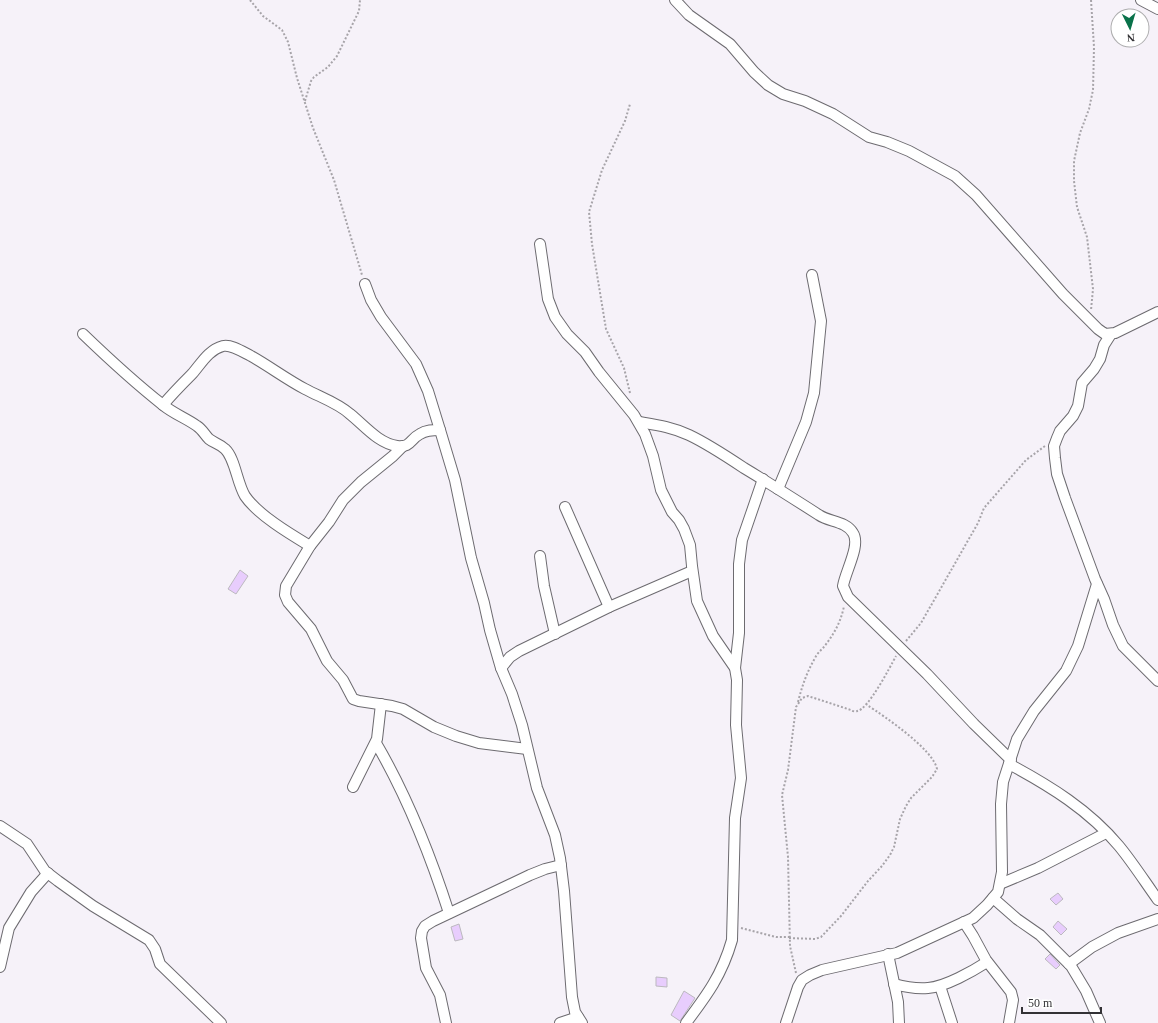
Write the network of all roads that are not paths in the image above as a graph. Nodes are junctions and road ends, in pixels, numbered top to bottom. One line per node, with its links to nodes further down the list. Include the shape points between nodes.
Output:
1 (675, 0): 9 (street, via 689,15 730,44 768,85 783,94 806,101 833,114 870,137 909,151 955,176 976,195 1088,321 1105,334)
2 (1141, 0): 3 (street)
3 (1158, 8)
4 (540, 244): 11 (street, via 548,299 555,317)
5 (812, 275): 15 (street, via 820,321 814,393 806,422)
6 (365, 284): 12 (street, via 381,316 416,364 428,391)
7 (1158, 312): 9 (street)
8 (83, 334): 10 (street)
9 (1111, 334): 20 (street, via 1100,359 1082,383 1078,406 1060,431 1054,446 1057,474)
10 (163, 405): 13 (street, via 205,357 224,345 254,358 300,387 350,413 373,434 388,443); 17 (street, via 198,427 225,449 232,460 245,496 287,532)
11 (639, 422): 14 (street, via 670,427 690,436); 19 (street, via 653,456 661,490 690,544)
12 (440, 430): 13 (street, via 421,432 409,444); 23 (street, via 455,480 471,558)
13 (403, 446): 17 (street, via 343,500 330,522)
14 (763, 479): 15 (street); 24 (street, via 742,540 739,564 739,633)
15 (778, 489): 29 (street, via 826,519 843,524 854,533 853,554 843,586 846,593)
16 (566, 507): 21 (street)
17 (310, 546): 26 (street, via 286,586 285,595 288,602 311,630 327,661 343,680 353,699)
18 (540, 556): 22 (street)
19 (692, 571): 21 (street); 24 (street, via 697,601 713,636)
20 (1097, 584): 25 (street, via 1123,646); 29 (street, via 1078,646 1066,671 1034,711 1017,739)
21 (609, 607): 22 (street)
22 (555, 634): 23 (street, via 519,651)
23 (501, 668): 28 (street, via 522,725)
24 (735, 668): 51 (street, via 736,725 741,778 735,818 732,940 719,974)
25 (1158, 681)
26 (381, 704): 27 (street); 28 (street, via 403,709 456,736)
27 (376, 743): 30 (street); 38 (street, via 404,797 426,848)
28 (527, 749): 33 (street, via 537,788 555,835)
29 (1010, 762): 32 (street, via 1075,804); 35 (street, via 1003,782 1001,804)
30 (353, 787)
31 (0, 826): 34 (street, via 27,844)
32 (1106, 833): 35 (street, via 1038,868); 37 (street, via 1118,845)
33 (561, 865): 38 (street, via 530,875); 47 (street, via 572,997 575,1012)
34 (48, 873): 44 (street, via 31,892 9,928); 48 (street, via 93,906 149,940 160,964)
35 (1000, 884): 36 (street)
36 (993, 898): 40 (street, via 973,918); 43 (street, via 1040,935)
37 (1158, 900)
38 (449, 913): 49 (street, via 425,926 421,938 426,968 440,996)
39 (1158, 919): 43 (street, via 1118,933 1092,947)
40 (964, 922): 41 (street); 42 (street)
41 (888, 954): 45 (street); 52 (street, via 822,970 802,980)
42 (987, 962): 46 (street); 55 (street, via 1011,992 1013,1000)
43 (1069, 964): 56 (street, via 1086,991)
44 (0, 968)
45 (894, 984): 46 (street, via 910,988); 53 (street)
46 (940, 986): 54 (street)
47 (580, 1020): 50 (street)
48 (221, 1023)
49 (446, 1023)
50 (560, 1023)
51 (686, 1023)
52 (786, 1023)
53 (899, 1023)
54 (952, 1023)
55 (1009, 1023)
56 (1100, 1023)

